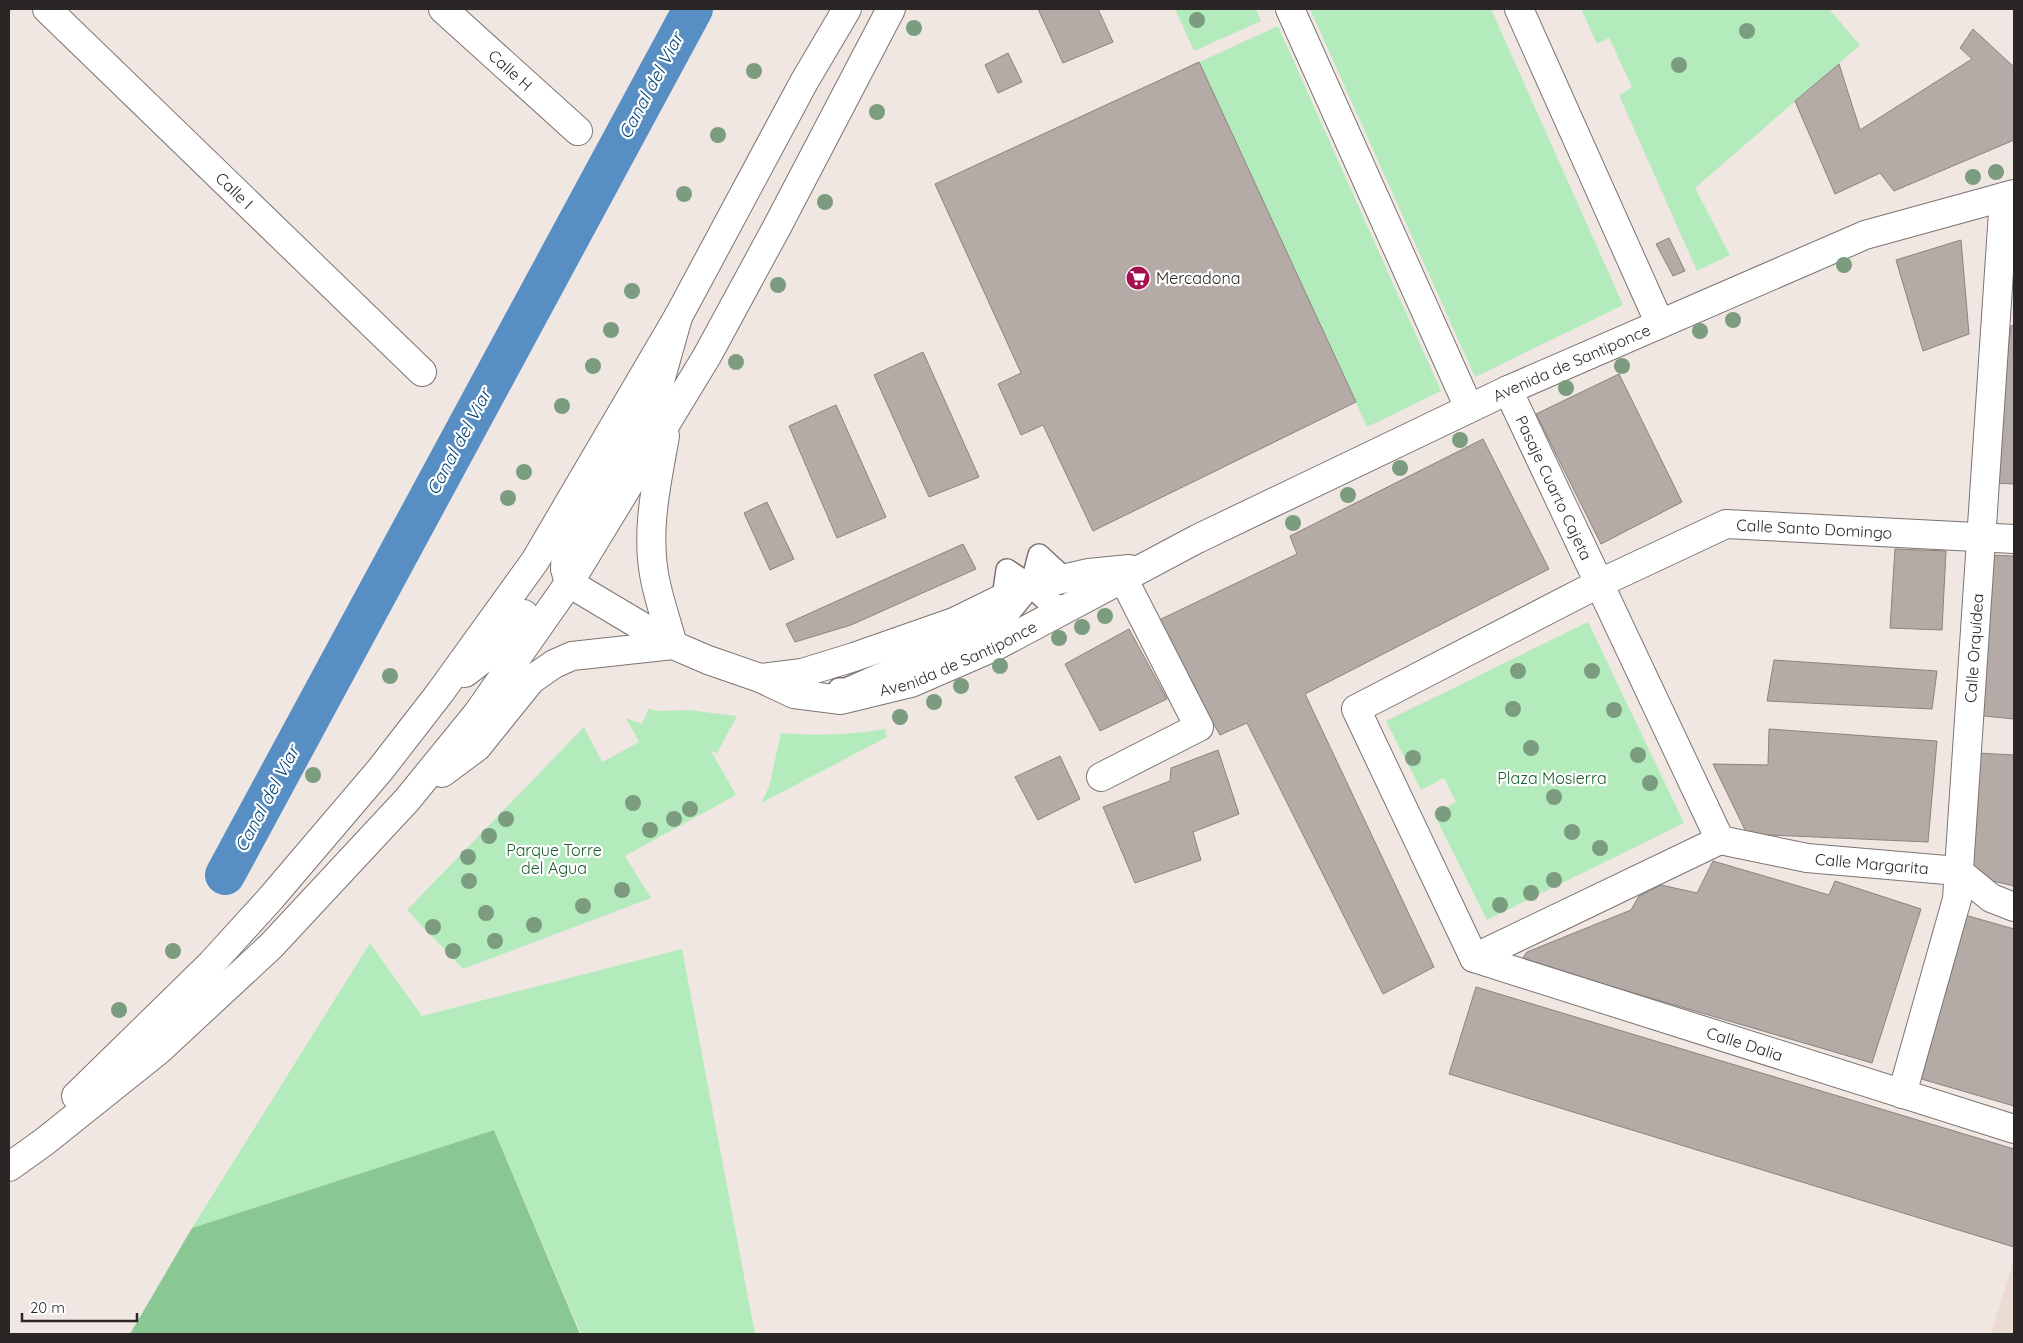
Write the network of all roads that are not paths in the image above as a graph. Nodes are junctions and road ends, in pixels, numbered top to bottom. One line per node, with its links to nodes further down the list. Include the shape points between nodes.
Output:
1 (47, 9): 11 (street, Calle I)
2 (443, 9): 7 (street, Calle H)
3 (847, 9): 9 (street, via 804,82)
4 (891, 9): 14 (street, via 777,227)
5 (1290, 9): 13 (street)
6 (1519, 9): 10 (street)
7 (578, 132)
8 (2009, 196): 10 (street, Avenida de Santiponce, via 1865,235); 15 (street, Calle Orquídea)
9 (678, 317): 19 (street, via 656,399 566,548 565,569); 26 (street, via 535,561)
10 (1660, 324): 12 (street, Avenida de Santiponce)
11 (422, 372)
12 (1508, 390): 13 (street, Avenida de Santiponce); 20 (street, Pasaje Cuarto Cajeta)
13 (1469, 408): 17 (street, Avenida de Santiponce)
14 (667, 422): 19 (street); 24 (street, via 654,498 651,546 654,574)
15 (1981, 536): 16 (street, Calle Santo Domingo); 20 (street, Calle Santo Domingo, via 1726,524); 31 (street, Calle Orquídea)
16 (2014, 539)
17 (1133, 572): 18 (street, Avenida de Santiponce, via 1089,573); 23 (street, Avenida de Santiponce); 28 (street, via 1199,727)
18 (1065, 578): 21 (street, Avenida de Santiponce); 21 (lane, via 1039,555)
19 (569, 583): 24 (street, Avenida de Santiponce); 26 (street, via 552,587 537,597 504,643); 29 (street, via 477,714)
20 (1598, 584): 30 (street); 33 (street, via 1356,709)
21 (1032, 586): 22 (street, Avenida de Santiponce); 22 (lane, via 1007,570); 23 (lane, via 1046,600); 27 (lane, via 1004,619 846,689)
22 (1003, 597): 25 (street, Avenida de Santiponce, via 954,622 854,657 802,673)
23 (1066, 609): 27 (street, Avenida de Santiponce, via 994,647 911,683 841,700)
24 (673, 645): 25 (street, Avenida de Santiponce); 29 (street, via 572,656 554,664 531,680 477,747)
25 (760, 678): 27 (street, Avenida de Santiponce)
26 (439, 694): 36 (street, via 380,770 212,964)
27 (794, 694)
28 (1101, 777)
29 (408, 800): 37 (street, via 270,946 160,1050)
30 (1720, 840): 31 (street, Calle Margarita, via 1807,858); 33 (street)
31 (1958, 871): 32 (street, via 1991,898); 34 (street, Calle Orquídea, via 1957,899)
32 (2014, 906)
33 (1474, 958): 34 (street, Calle Dalia)
34 (1902, 1094): 35 (street, Calle Dalia)
35 (2014, 1129)
36 (9, 1162)
37 (9, 1167)

